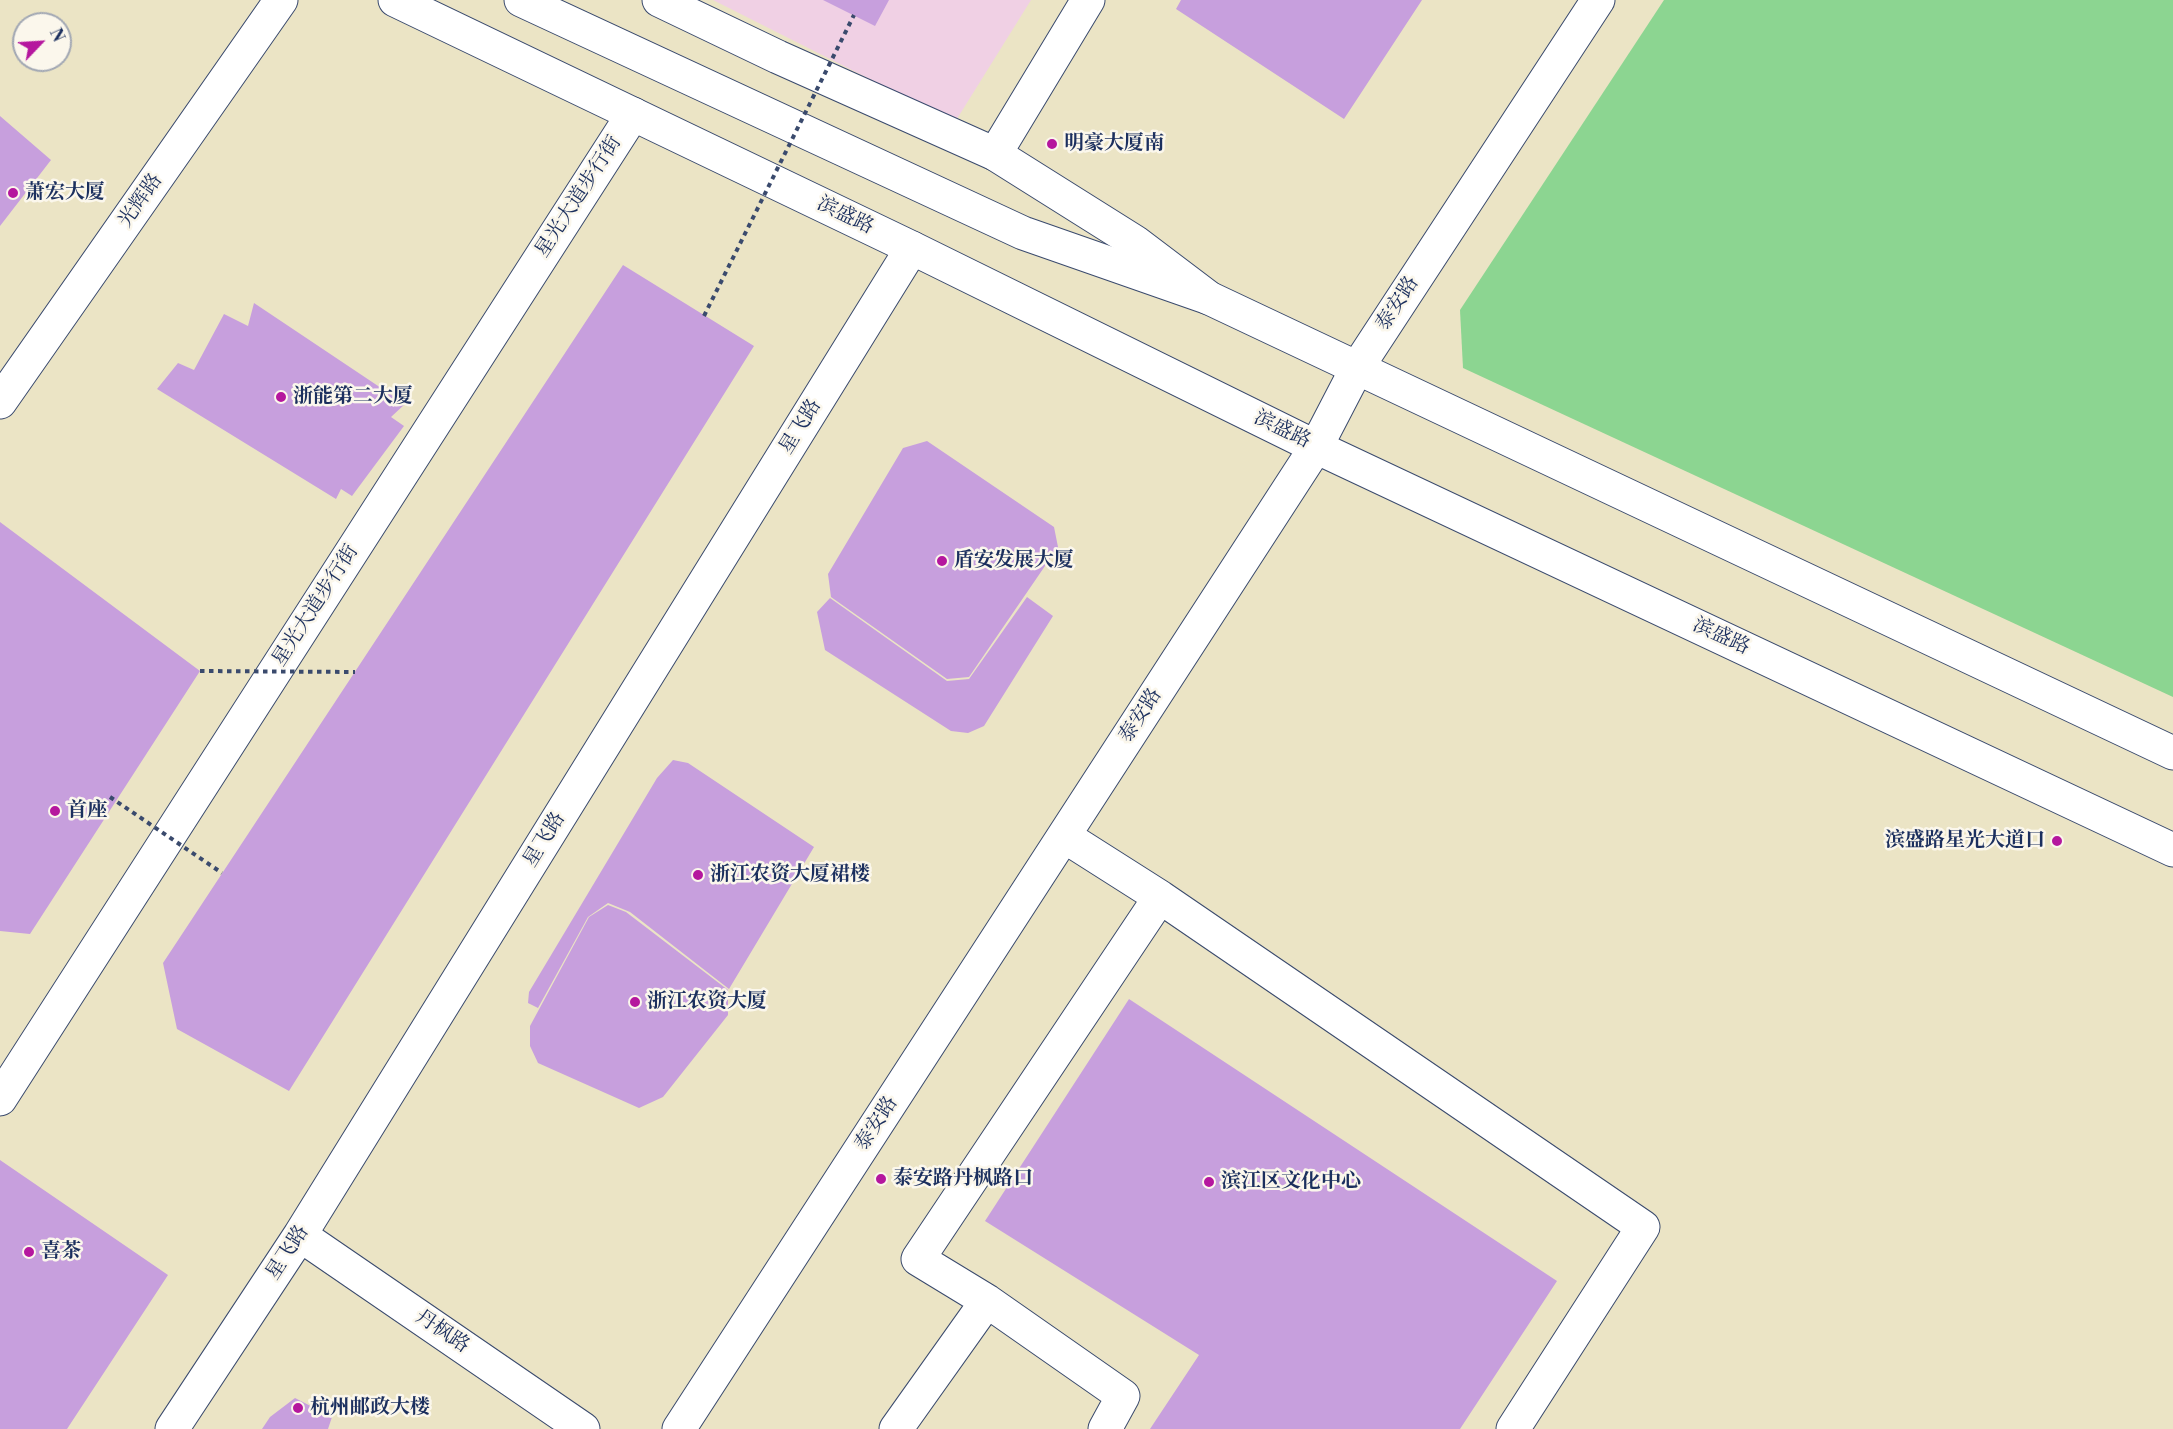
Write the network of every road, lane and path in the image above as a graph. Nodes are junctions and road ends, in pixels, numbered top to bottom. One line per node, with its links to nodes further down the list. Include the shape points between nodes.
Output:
1 (281, 0): 14 (main road, 光辉路)
2 (395, 0): 8 (main road, 滨盛路)
3 (521, 0): 11 (main road, via 1023,234)
4 (659, 0): 9 (main road)
5 (1088, 0): 9 (main road)
6 (1598, 0): 13 (main road, 泰安路)
7 (854, 15): 12 (path, bridge)
8 (633, 114): 10 (main road, 滨盛路); 24 (main road, 星光大道步行街)
9 (995, 154): 11 (main road, via 1135,242)
10 (912, 248): 15 (main road, 滨盛路); 25 (main road, 星飞路)
11 (1209, 298): 13 (main road)
12 (704, 316)
13 (1357, 368): 15 (main road, 泰安路); 18 (main road)
14 (0, 402)
15 (1316, 447): 20 (main road, 泰安路); 21 (main road, 滨盛路)
16 (200, 671): 17 (path, bridge)
17 (355, 672)
18 (2173, 753)
19 (110, 797): 22 (path, bridge)
20 (1064, 836): 23 (main road); 29 (main road, 泰安路)
21 (2173, 850)
22 (222, 873)
23 (1160, 897): 26 (main road, via 918,1259); 32 (main road, via 1643,1227)
24 (0, 1099)
25 (300, 1235): 27 (main road, 星飞路); 28 (main road, 丹枫路)
26 (987, 1301): 30 (main road); 31 (main road, via 1123,1396)
27 (172, 1429)
28 (583, 1429)
29 (679, 1429)
30 (896, 1429)
31 (1105, 1429)
32 (1513, 1429)

